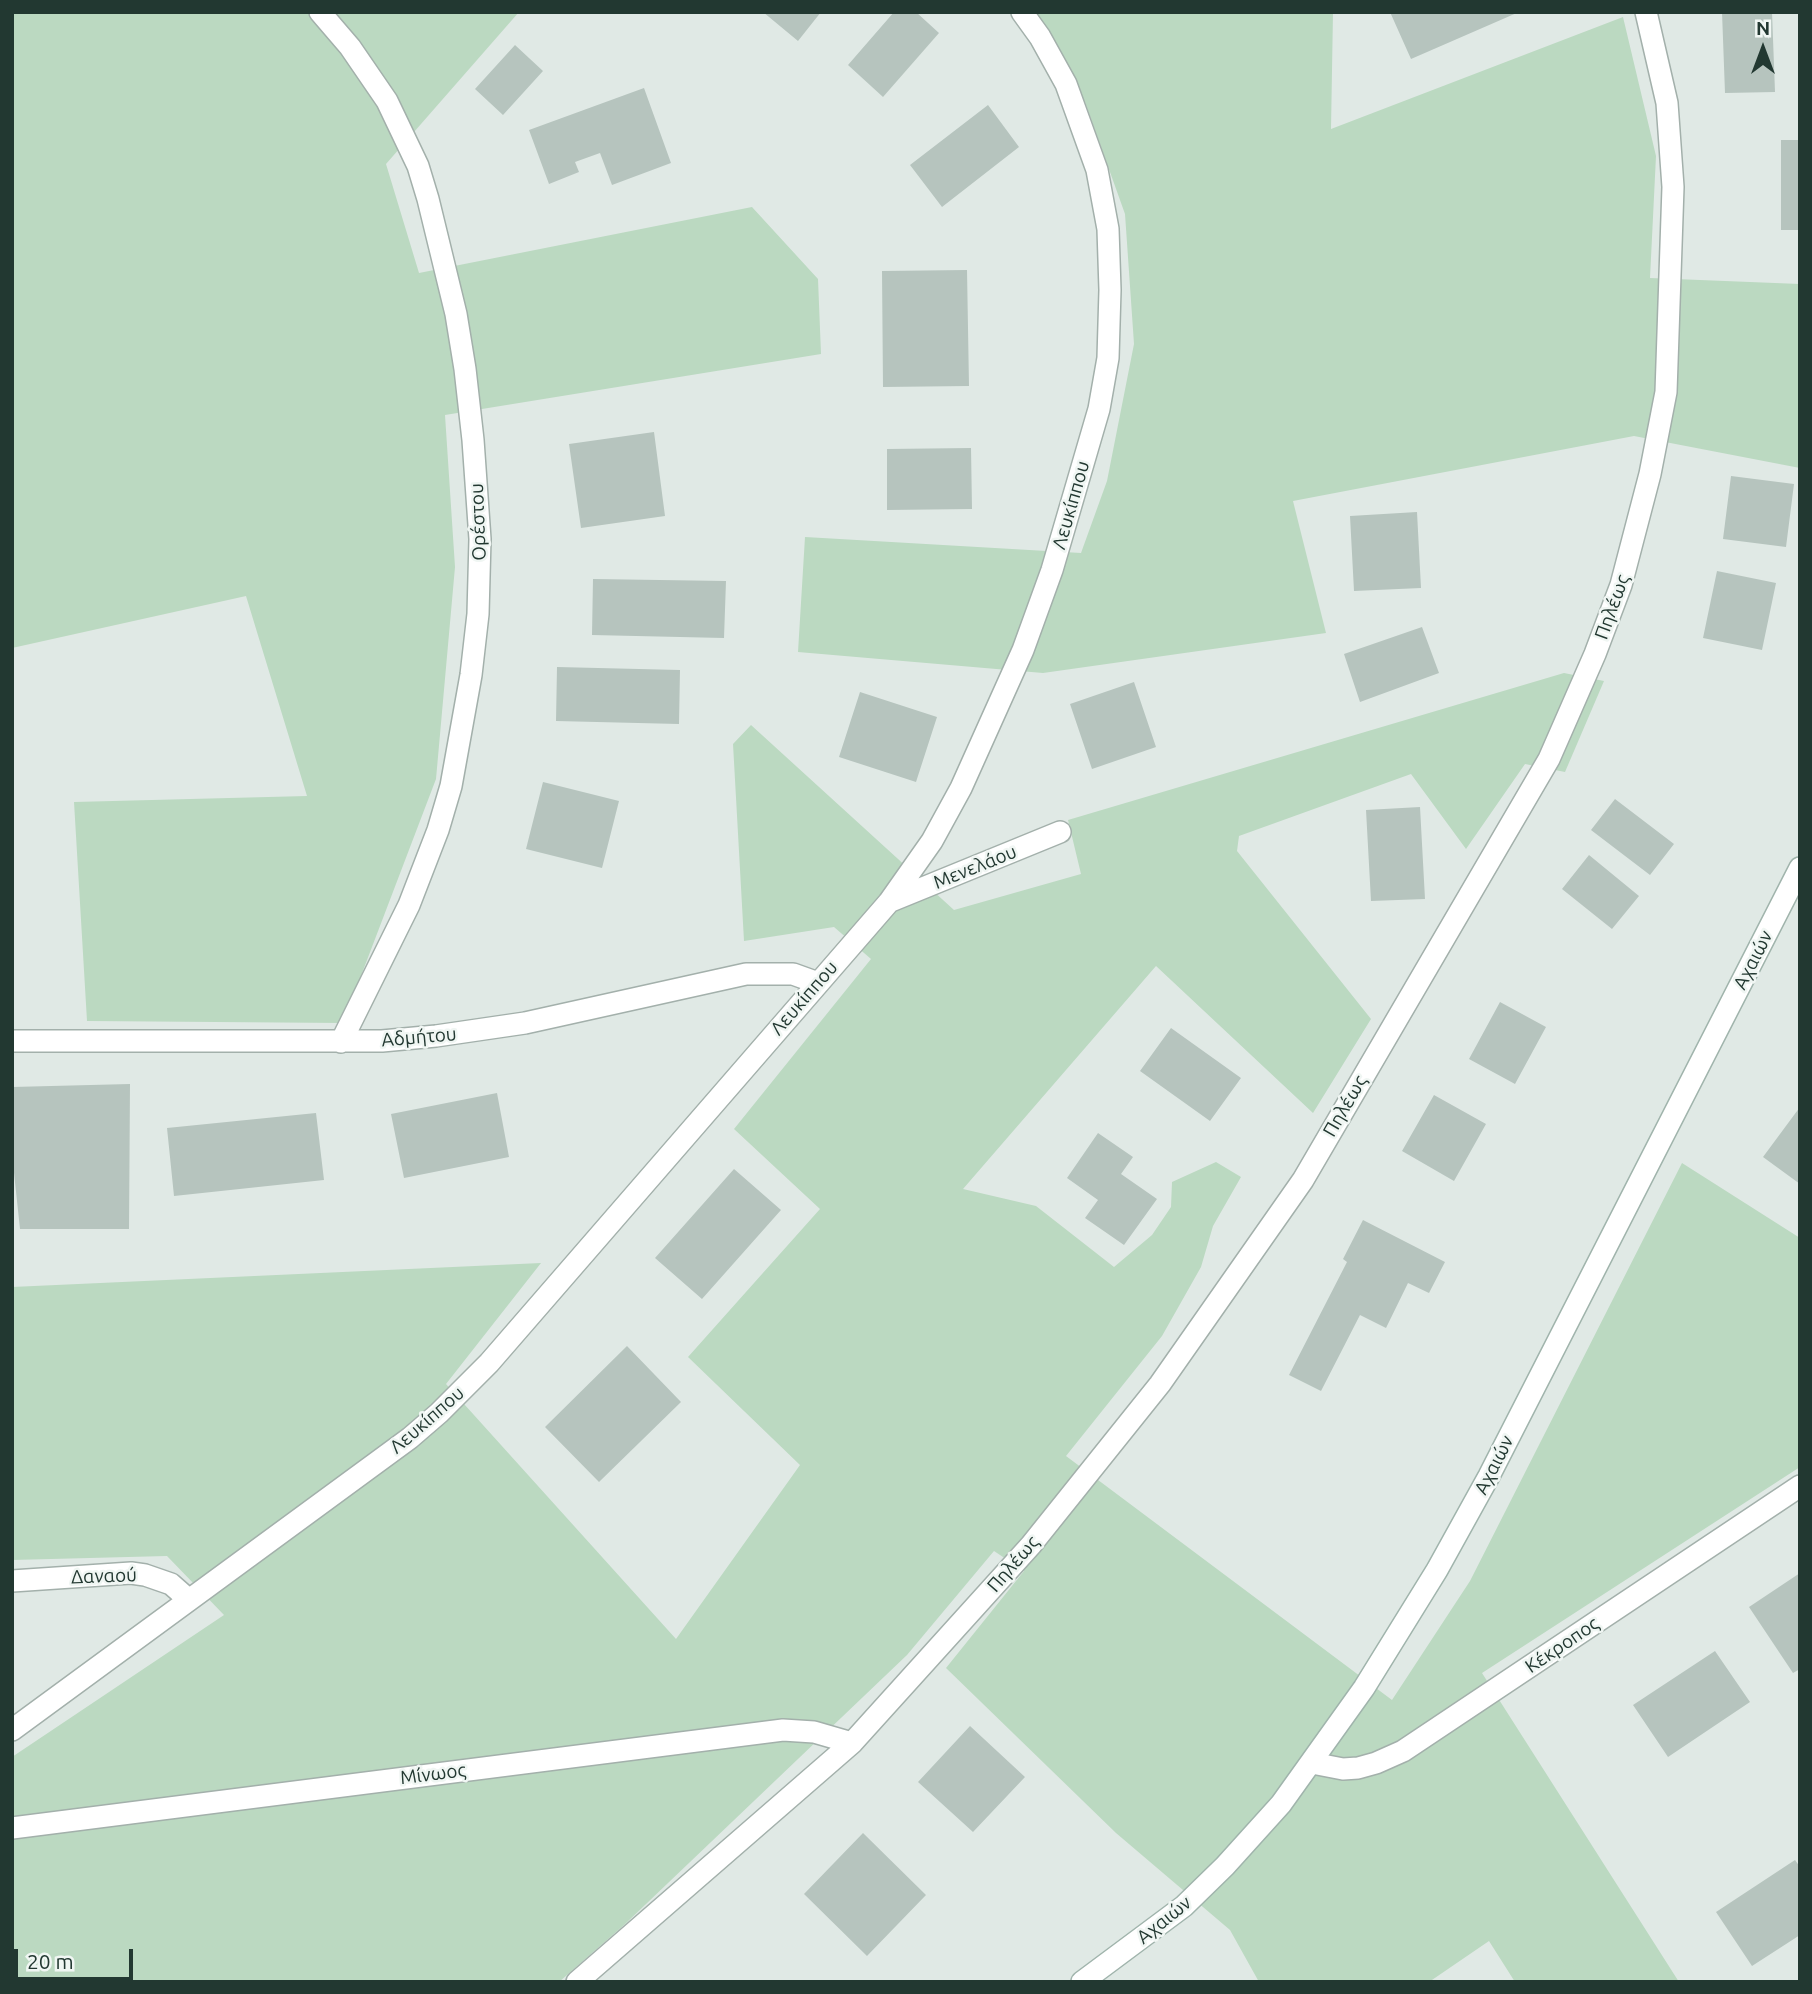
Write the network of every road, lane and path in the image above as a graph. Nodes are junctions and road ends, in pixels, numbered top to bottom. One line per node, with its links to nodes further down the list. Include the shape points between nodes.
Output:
1 (320, 12): 9 (street, Ορέστου, via 387,102 418,166 453,301 465,369 480,539 477,626 451,786 409,905)
2 (1022, 12): 6 (street, Λευκίππου, via 1066,84 1099,180 1110,258 1108,358 1099,409 1052,570 1023,650 948,814)
3 (1646, 12): 14 (street, Πηλέως, via 1667,103 1673,187 1665,392 1632,551 1565,727 1303,1180 1228,1289 1160,1384 1031,1545)
4 (1060, 832): 6 (street, Μενελάου)
5 (1800, 868): 15 (street, Αχαιών, via 1466,1520 1390,1647)
6 (889, 902): 7 (street, Λευκίππου)
7 (818, 983): 9 (street, Αδμήτου, via 793,974 746,974 500,1027); 12 (street, Λευκίππου, via 462,1392 410,1438)
8 (12, 1041): 9 (street, Αδμήτου)
9 (341, 1042)
10 (1800, 1486): 15 (street, Κέκροπος, via 1403,1751 1358,1768)
11 (12, 1581): 12 (street, Δαναού, via 131,1573 171,1584)
12 (188, 1599): 13 (street, Λευκίππου)
13 (12, 1730)
14 (852, 1743): 16 (street, Μίνωος, via 814,1732 783,1730); 17 (street, Πηλέως)
15 (1312, 1763): 18 (street, Αχαιών, via 1208,1883)
16 (12, 1828)
17 (577, 1982)
18 (1082, 1982)

